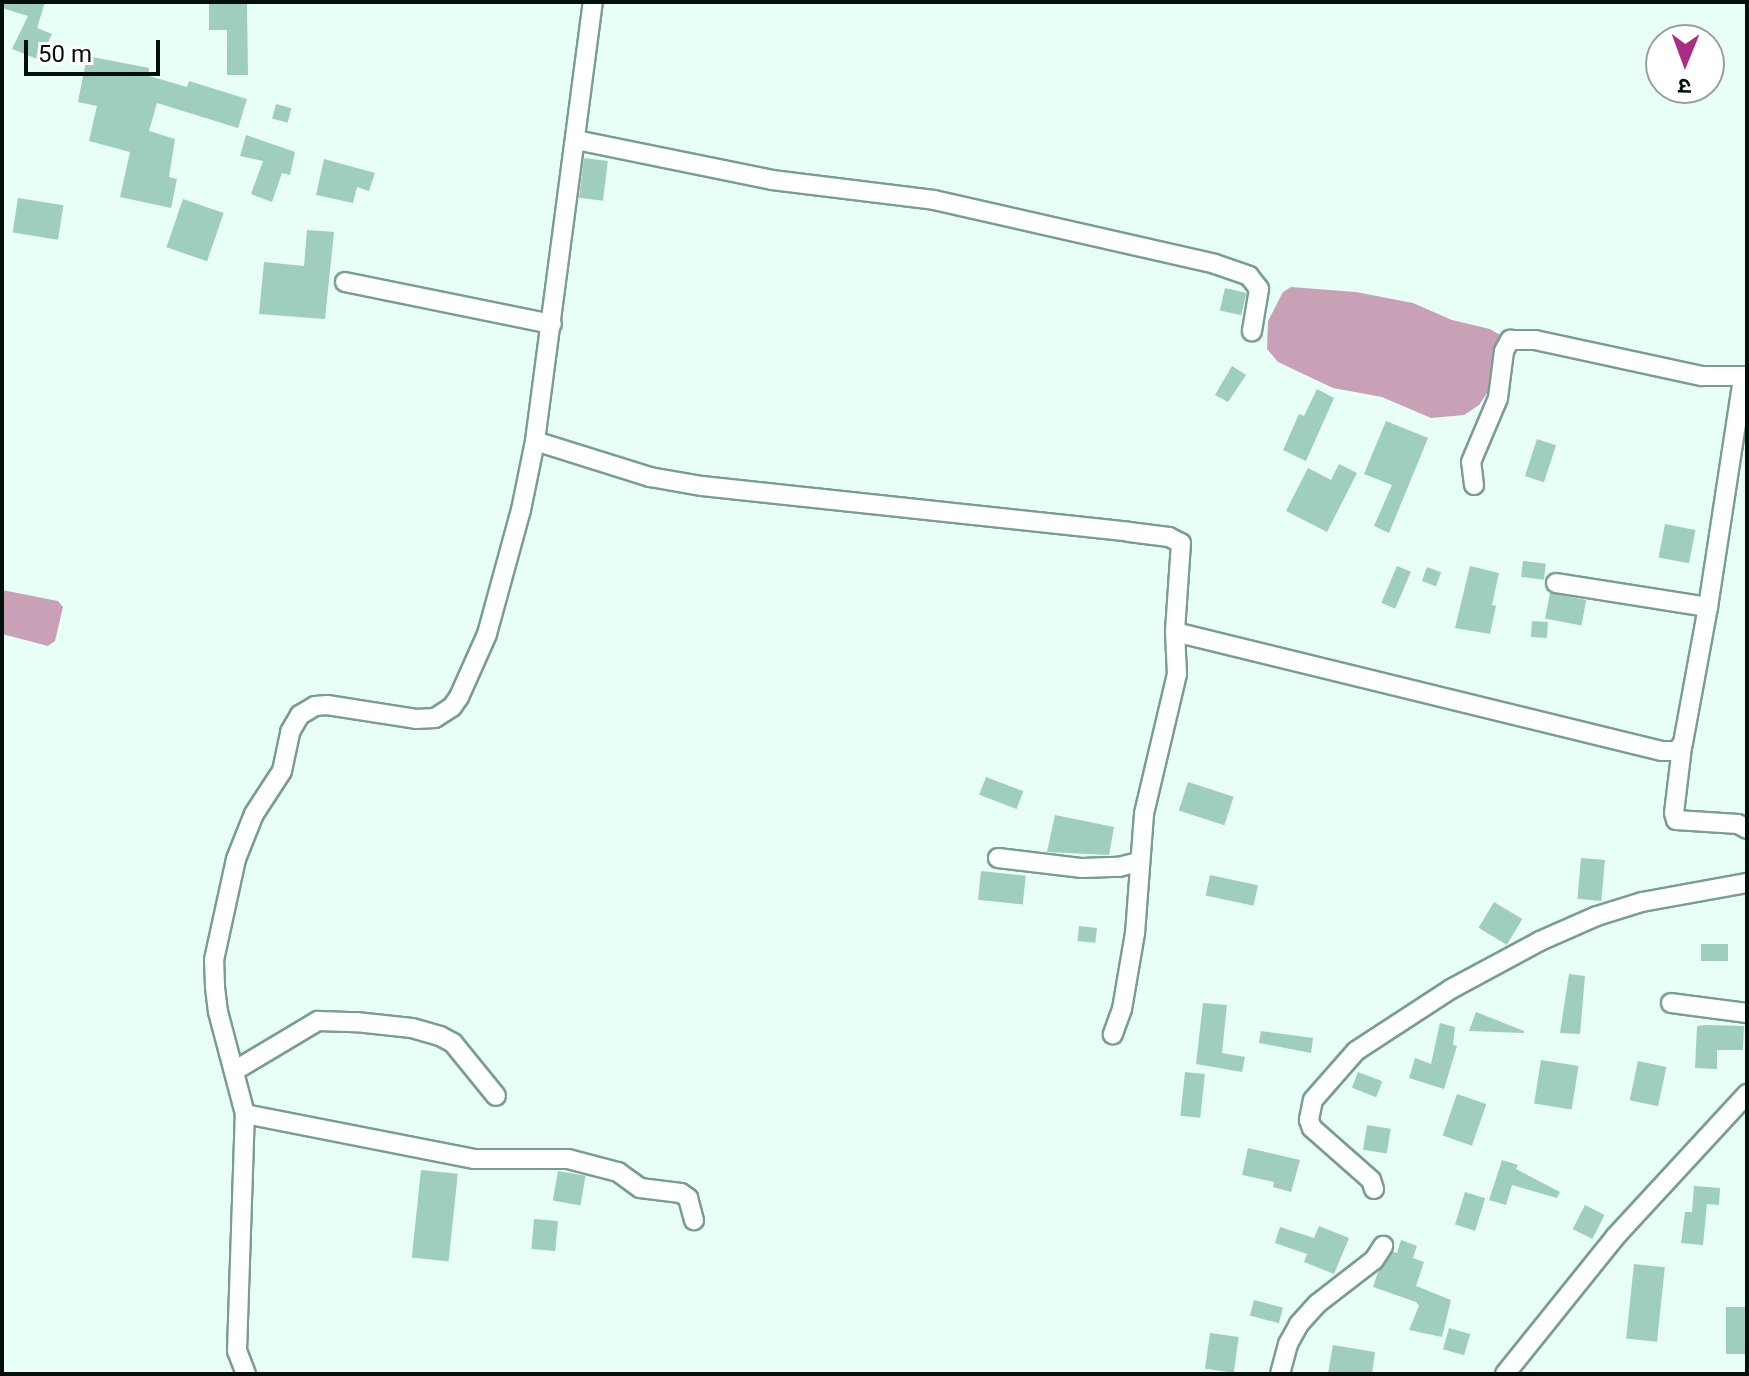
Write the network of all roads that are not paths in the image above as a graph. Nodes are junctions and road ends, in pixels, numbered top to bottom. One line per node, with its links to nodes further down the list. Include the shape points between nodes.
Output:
1 (593, 2): 2 (street)
2 (576, 140): 4 (street); 5 (street, via 772,180 934,200 1215,264 1249,276 1259,289)
3 (345, 282): 4 (street)
4 (552, 324): 7 (street)
5 (1252, 331)
6 (1745, 376): 8 (street, via 1702,376 1516,338 1504,351 1498,398 1471,462); 10 (street)
7 (535, 441): 11 (street, via 650,477 702,486 1169,537 1183,548); 20 (street, via 487,634 452,707 435,718 416,719 315,706 295,721 282,771 254,814 236,859 214,960 218,1012)
8 (1474, 485)
9 (1556, 583): 10 (street)
10 (1708, 607): 12 (street)
11 (1175, 632): 12 (street, via 1662,751); 15 (street, via 1175,690 1144,814)
12 (1682, 747): 13 (street, via 1676,820)
13 (1747, 829)
14 (998, 858): 15 (street, via 1082,868)
15 (1138, 862): 19 (street, via 1128,979)
16 (1747, 883): 24 (street, via 1642,902 1597,916 1451,989 1356,1051 1313,1100 1309,1120)
17 (1671, 1003): 18 (street)
18 (1747, 1013)
19 (1113, 1034)
20 (234, 1071): 22 (street, via 304,1027 344,1021 440,1036 453,1043); 23 (street)
21 (1747, 1094): 29 (street, via 1615,1237)
22 (496, 1096)
23 (245, 1114): 25 (street, via 474,1159 568,1159 618,1172 640,1188 681,1193 688,1198); 27 (street, via 237,1351)
24 (1374, 1189)
25 (694, 1220)
26 (1383, 1246): 28 (street, via 1374,1260 1299,1324)
27 (246, 1374)
28 (1280, 1374)
29 (1505, 1374)

